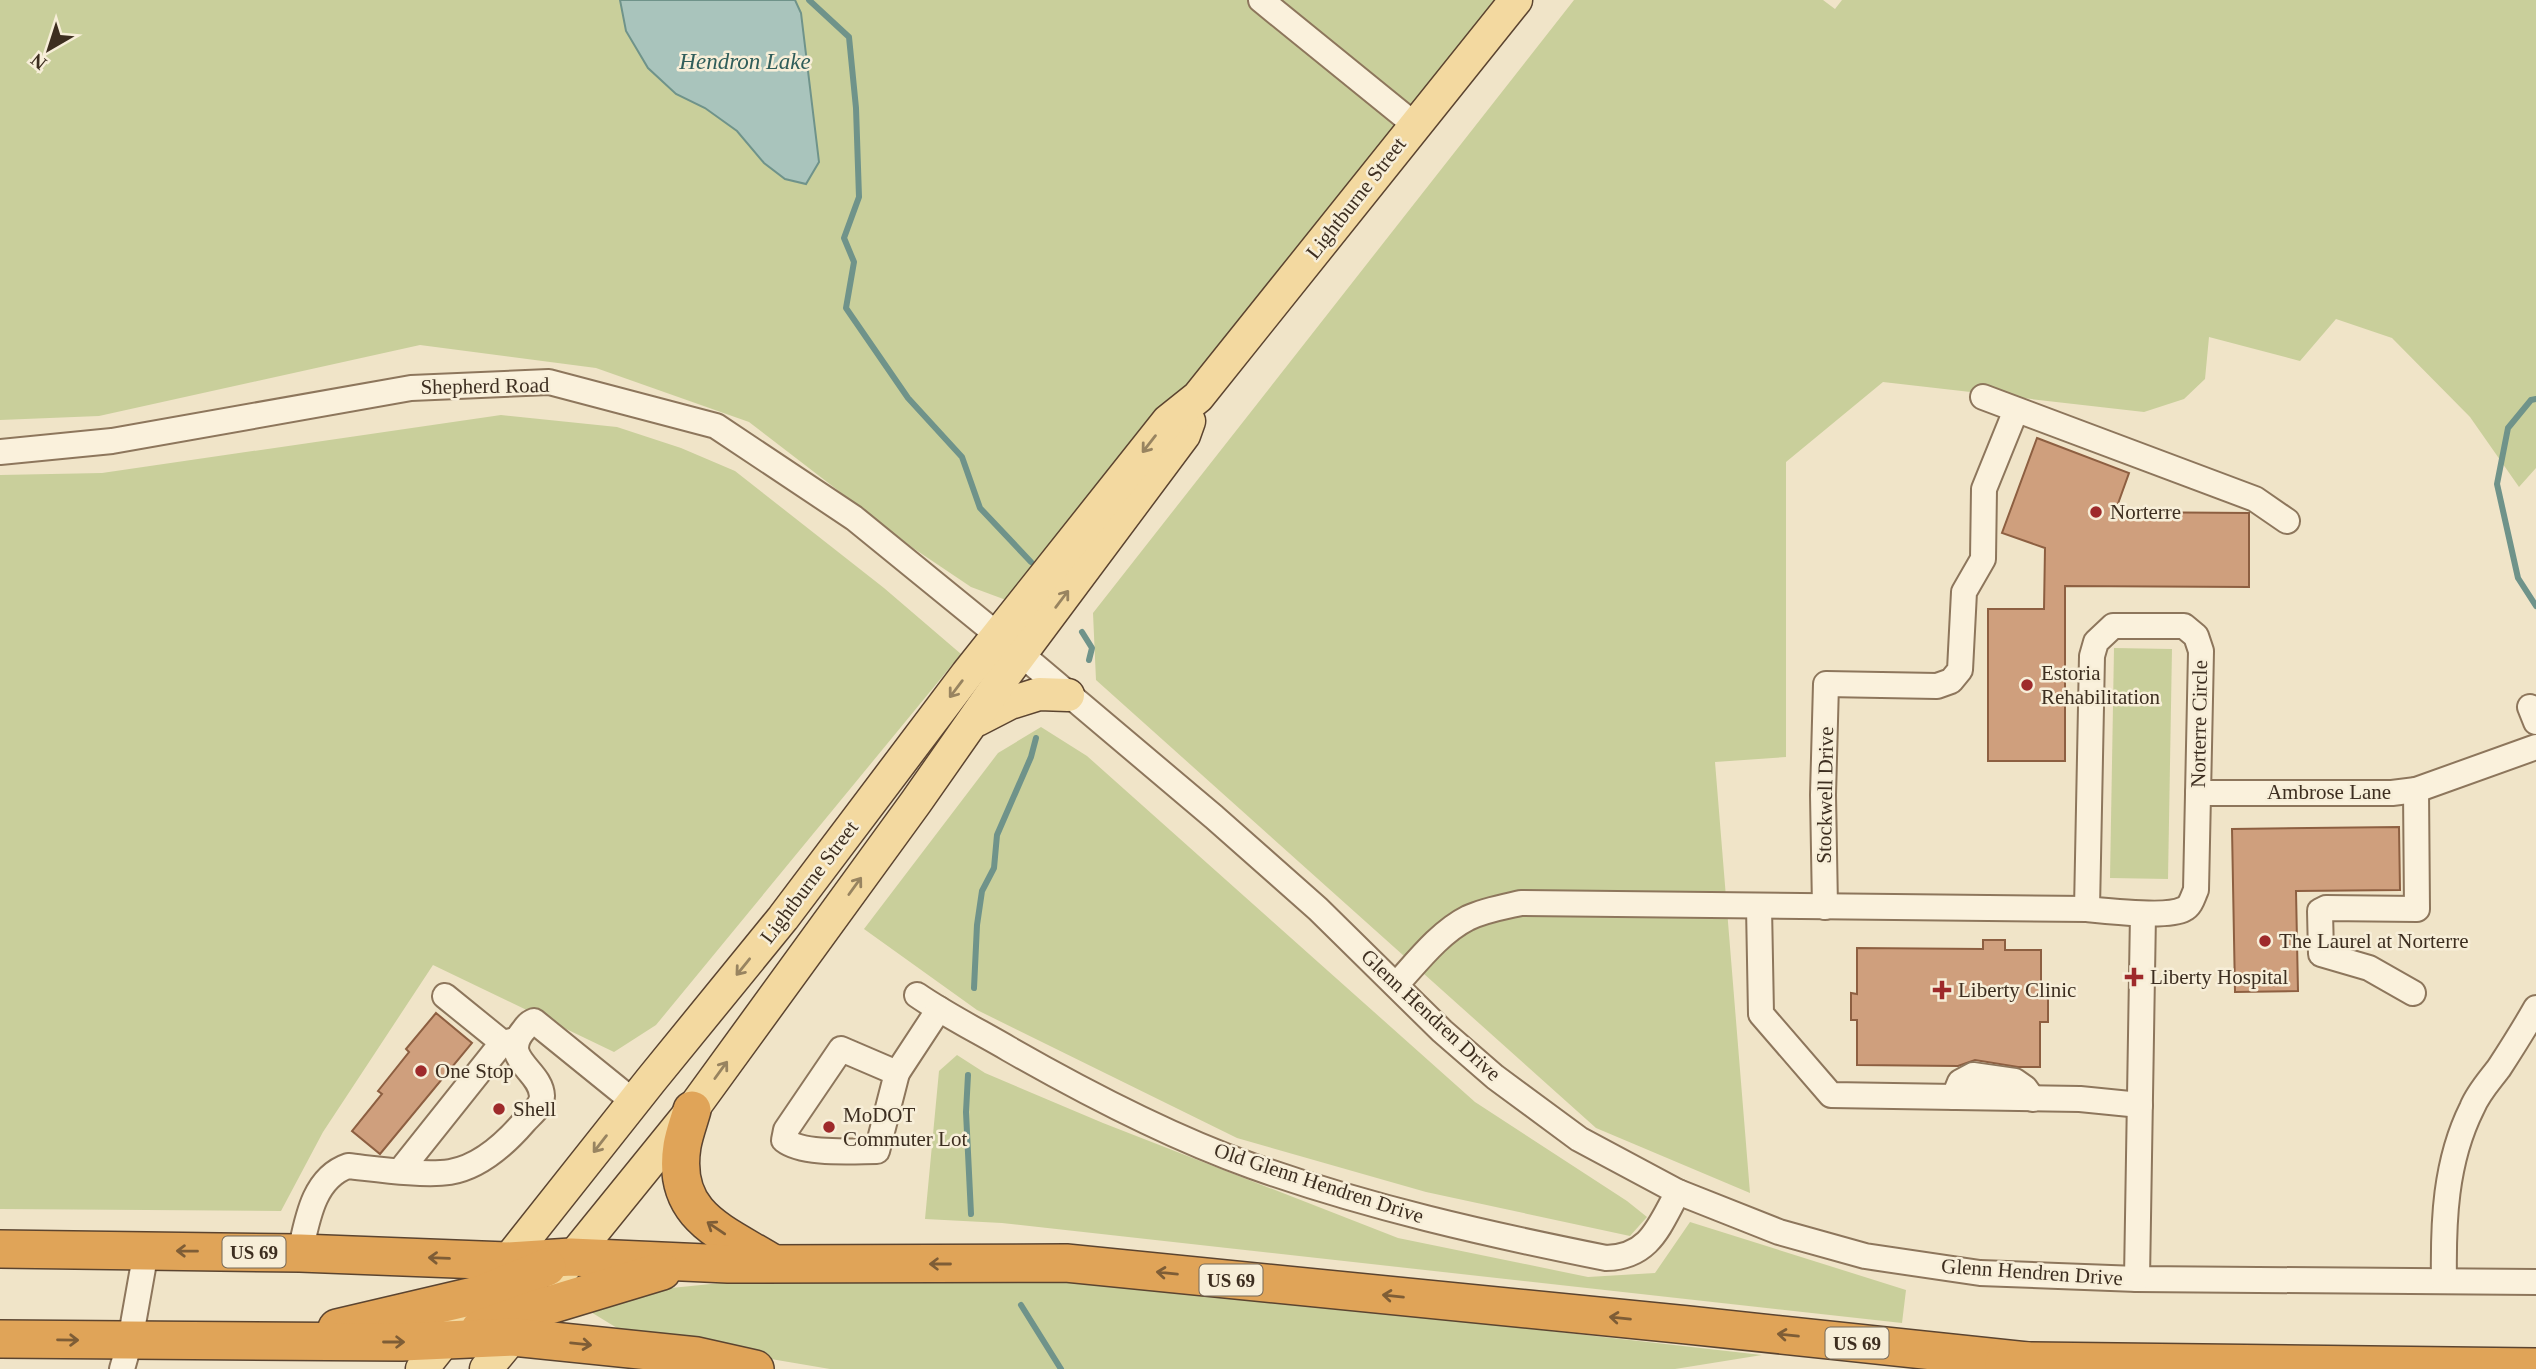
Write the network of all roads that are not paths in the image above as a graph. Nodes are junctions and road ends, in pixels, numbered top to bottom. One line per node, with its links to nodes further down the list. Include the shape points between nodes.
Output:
1 (1261, 0): 3 (street)
2 (1516, 0): 3 (main road, Lightburne Street)
3 (1415, 125): 8 (main road, Lightburne Street, via 1198,397 1184,435)
4 (1983, 397): 5 (street)
5 (2016, 410): 7 (street, via 2256,499); 15 (street, Stockwell Drive, via 1984,489 1983,559 1964,592 1960,670 1937,687 1826,684)
6 (0, 452): 8 (street, Shepherd Road, via 112,441 411,388 549,382 716,426 854,518)
7 (2287, 521)
8 (1010, 645): 9 (street, Glenn Hendren Drive); 10 (main road, Lightburne Street); 26 (main road, Lightburne Street, one-way to 26, via 886,779 783,918)
9 (1068, 695): 10 (main road, via 1039,694); 18 (street, Glenn Hendren Drive, via 1214,817)
10 (972, 722): 28 (main road, Lightburne Street, one-way to 10)
11 (2536, 747): 12 (street, Ambrose Lane)
12 (2416, 790): 13 (street, Ambrose Lane); 19 (street, via 2417,909 2320,911 2321,954 2369,968)
13 (2198, 793): 16 (street, Norterre Circle, via 2201,651 2196,636 2184,626 2113,626 2096,642 2092,656); 17 (street, Norterre Circle, via 2196,890 2183,910)
14 (1759, 907): 15 (street); 18 (street, via 1521,903 1465,920); 27 (street, via 1761,1014 1831,1095)
15 (1825, 907): 16 (street)
16 (2087, 909): 17 (street, Norterre Circle)
17 (2143, 914): 27 (street)
18 (1396, 985): 30 (street, Glenn Hendren Drive, via 1465,1053 1579,1139)
19 (2413, 993)
20 (917, 995): 23 (street, Old Glenn Hendren Drive)
21 (445, 996): 24 (street)
22 (2536, 1008): 39 (street, via 2472,1106 2457,1144 2443,1231)
23 (939, 1009): 25 (street); 30 (street, Old Glenn Hendren Drive, via 1058,1077 1251,1166 1481,1233 1622,1258 1642,1249)
24 (509, 1042): 26 (street, via 534,1021); 29 (street); 29 (street, via 538,1085 539,1105 508,1141 479,1160 450,1172)
25 (897, 1073): 25 (street, via 841,1049 786,1130 785,1140 791,1145 835,1151 877,1152)
26 (634, 1102): 35 (main road, Lightburne Street, one-way to 35)
27 (2140, 1105): 38 (street)
28 (692, 1110): 34 (main road, Lightburne Street); 37 (highway, one-way to 28, via 713,1227 690,1205 681,1176 682,1146)
29 (400, 1171): 33 (street, via 348,1167 336,1171 305,1223)
30 (1678, 1192): 38 (street, Glenn Hendren Drive, via 1779,1232 1866,1256 1980,1273)
31 (0, 1249): 32 (highway, US 69)
32 (146, 1251): 33 (highway, US 69, one-way to 32); 46 (street)
33 (300, 1253): 35 (highway, US 69, one-way to 33)
34 (571, 1257): 35 (highway, US 69); 36 (highway, US 69); 41 (highway); 42 (main road, Lightburne Street)
35 (507, 1261): 41 (main road, Lightburne Street)
36 (690, 1263): 37 (highway, US 69); 42 (highway)
37 (773, 1264): 47 (highway, US 69, one-way to 37, via 1066,1263)
38 (2137, 1279): 39 (street, Glenn Hendren Drive)
39 (2444, 1281): 40 (street, Glenn Hendren Drive)
40 (2536, 1282)
41 (482, 1294): 44 (highway); 45 (main road, Lightburne Street)
42 (523, 1324): 45 (highway); 51 (main road, Lightburne Street); 52 (highway, one-way to 52)
43 (0, 1339): 46 (highway, one-way to 46)
44 (275, 1342): 45 (highway, one-way to 45); 46 (highway); 49 (highway)
45 (445, 1342): 50 (main road, Lightburne Street)
46 (126, 1355)
47 (2027, 1361): 48 (highway); 53 (highway)
48 (2536, 1367)
49 (305, 1369)
50 (422, 1369)
51 (486, 1369)
52 (755, 1369)
53 (1926, 1369)

